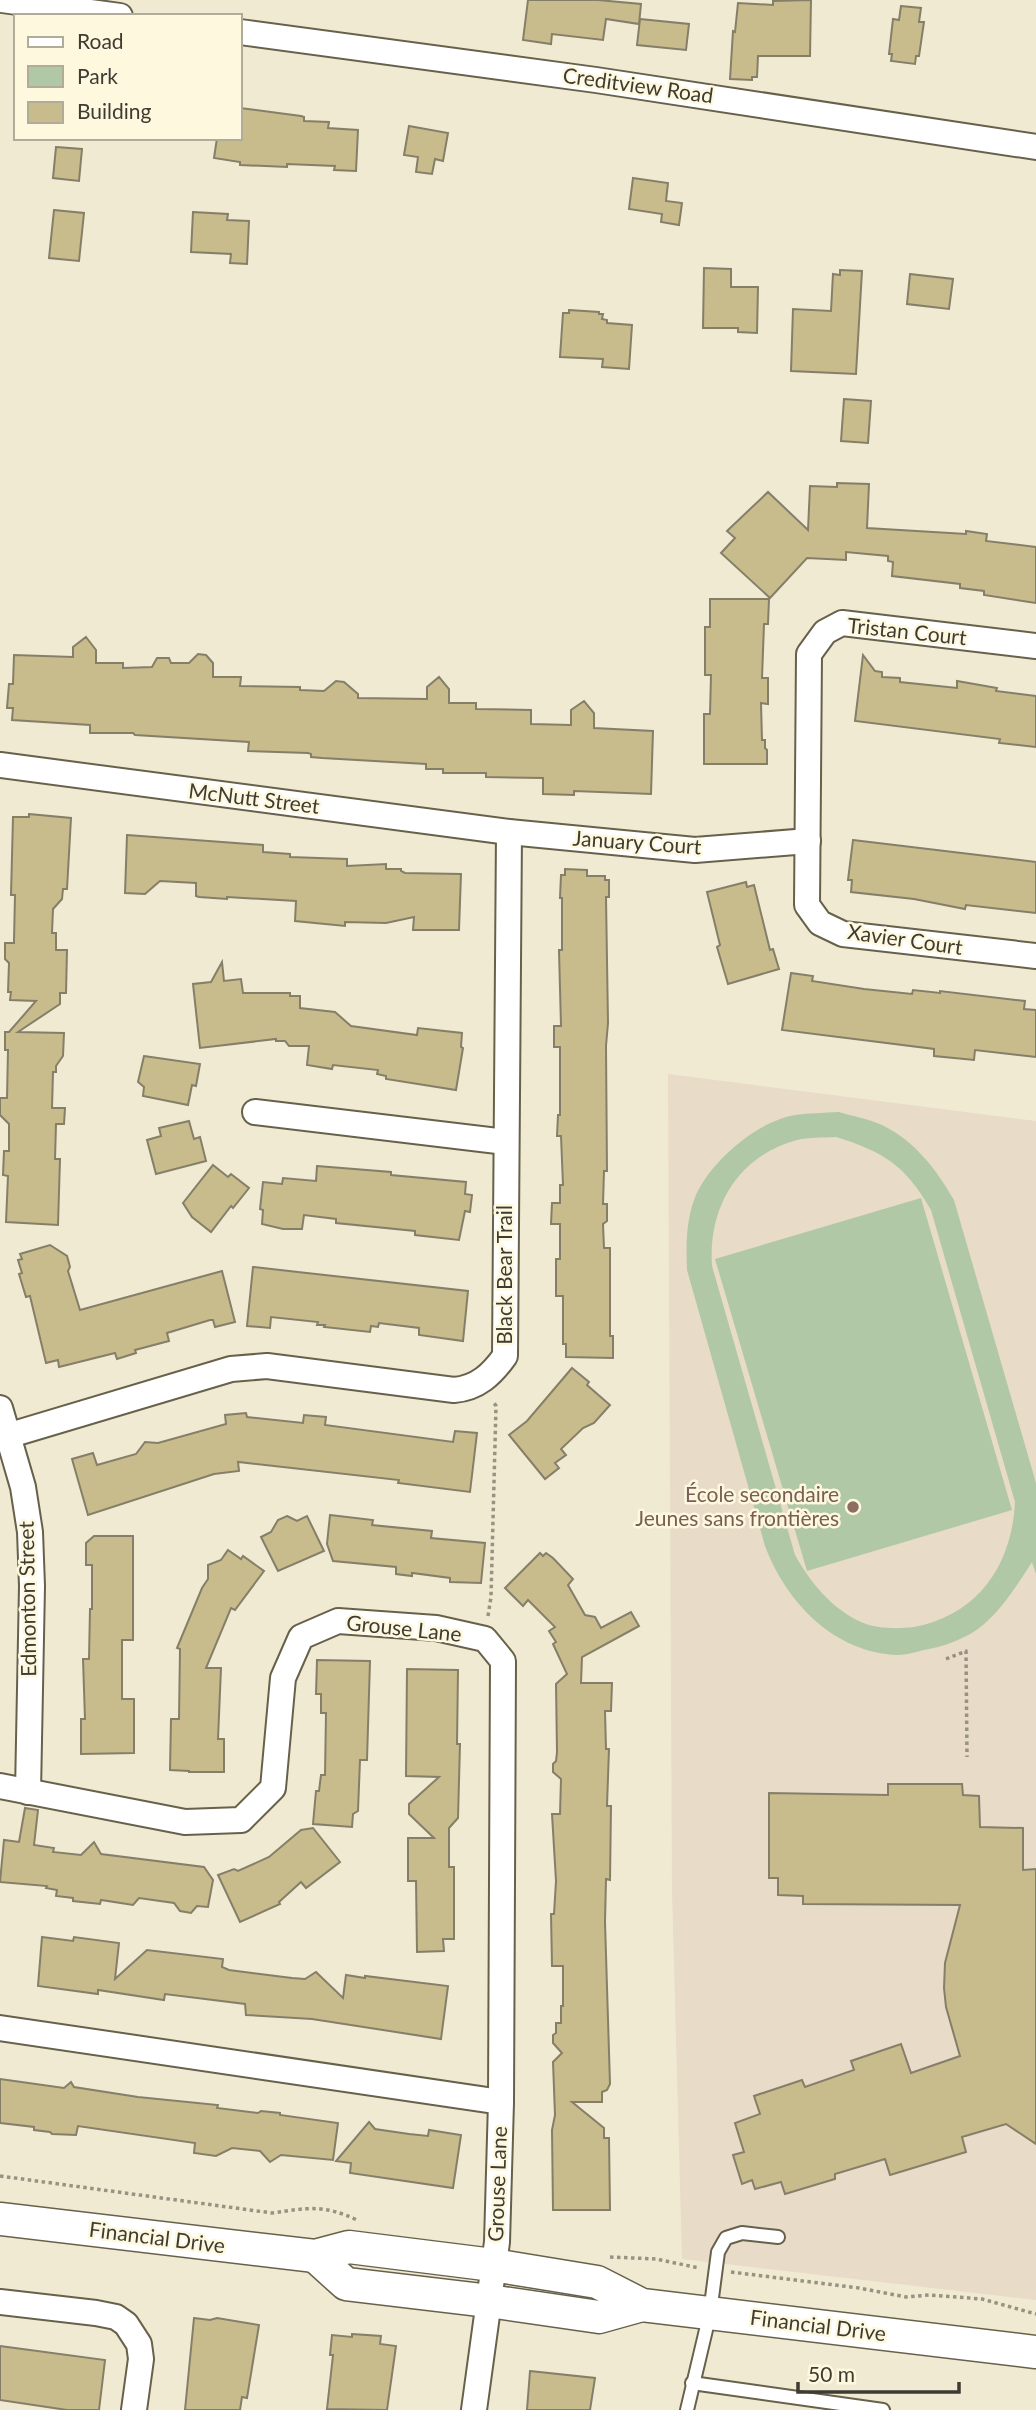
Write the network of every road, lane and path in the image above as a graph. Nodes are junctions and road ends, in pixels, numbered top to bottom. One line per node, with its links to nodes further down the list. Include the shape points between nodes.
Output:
1 (2, 0): 2 (street)
2 (105, 14)
3 (242, 32): 4 (street, Creditview Road)
4 (1036, 147)
5 (1036, 646): 8 (street, Tristan Court, via 842,623 825,632 809,654)
6 (0, 765): 7 (street, McNutt Street)
7 (509, 832): 8 (street, January Court, via 695,850); 11 (street, Black Bear Trail)
8 (808, 841): 9 (street, Xavier Court, via 807,905 820,923 843,934)
9 (1036, 957)
10 (255, 1112): 11 (street)
11 (506, 1142): 12 (street, Black Bear Trail, via 505,1356)
12 (479, 1383): 14 (street, via 454,1390 267,1366 231,1369); 15 (path, via 496,1406 491,1597)
13 (0, 1408): 14 (street, Edmonton Street)
14 (4, 1436): 19 (street, Edmonton Street, via 23,1487 30,1532)
15 (485, 1639): 19 (street, Grouse Lane, via 436,1628 338,1621 301,1637 284,1678 273,1788 241,1820 185,1822); 21 (street, Grouse Lane, via 503,1661)
16 (946, 1660): 17 (path, via 966,1651)
17 (967, 1757)
18 (0, 1786): 19 (street, Grouse Lane)
19 (27, 1792)
20 (0, 2028): 21 (street, Grouse Lane)
21 (501, 2102): 28 (street, Grouse Lane)
22 (0, 2176): 24 (path, via 272,2213 308,2207 335,2210)
23 (0, 2219): 26 (street, Financial Drive)
24 (366, 2224)
25 (778, 2237): 29 (lane, via 742,2233 726,2238)
26 (315, 2256): 28 (street, Financial Drive, via 349,2247); 30 (street, Financial Drive, via 346,2284)
27 (603, 2256): 29 (path, via 656,2259)
28 (493, 2265): 30 (street, Grouse Lane); 32 (street, Financial Drive, via 597,2282)
29 (715, 2270): 33 (lane); 34 (path, via 906,2297 982,2299)
30 (489, 2301): 32 (street, Financial Drive, via 599,2317); 38 (street, Grouse Lane)
31 (0, 2302): 37 (street, via 96,2313 126,2324 139,2344 141,2359)
32 (642, 2305): 33 (street, Financial Drive)
33 (710, 2313): 35 (street, Financial Drive); 36 (lane)
34 (1036, 2314)
35 (1036, 2351)
36 (692, 2384): 39 (lane); 40 (lane)
37 (134, 2410)
38 (474, 2410)
39 (687, 2410)
40 (883, 2410)

